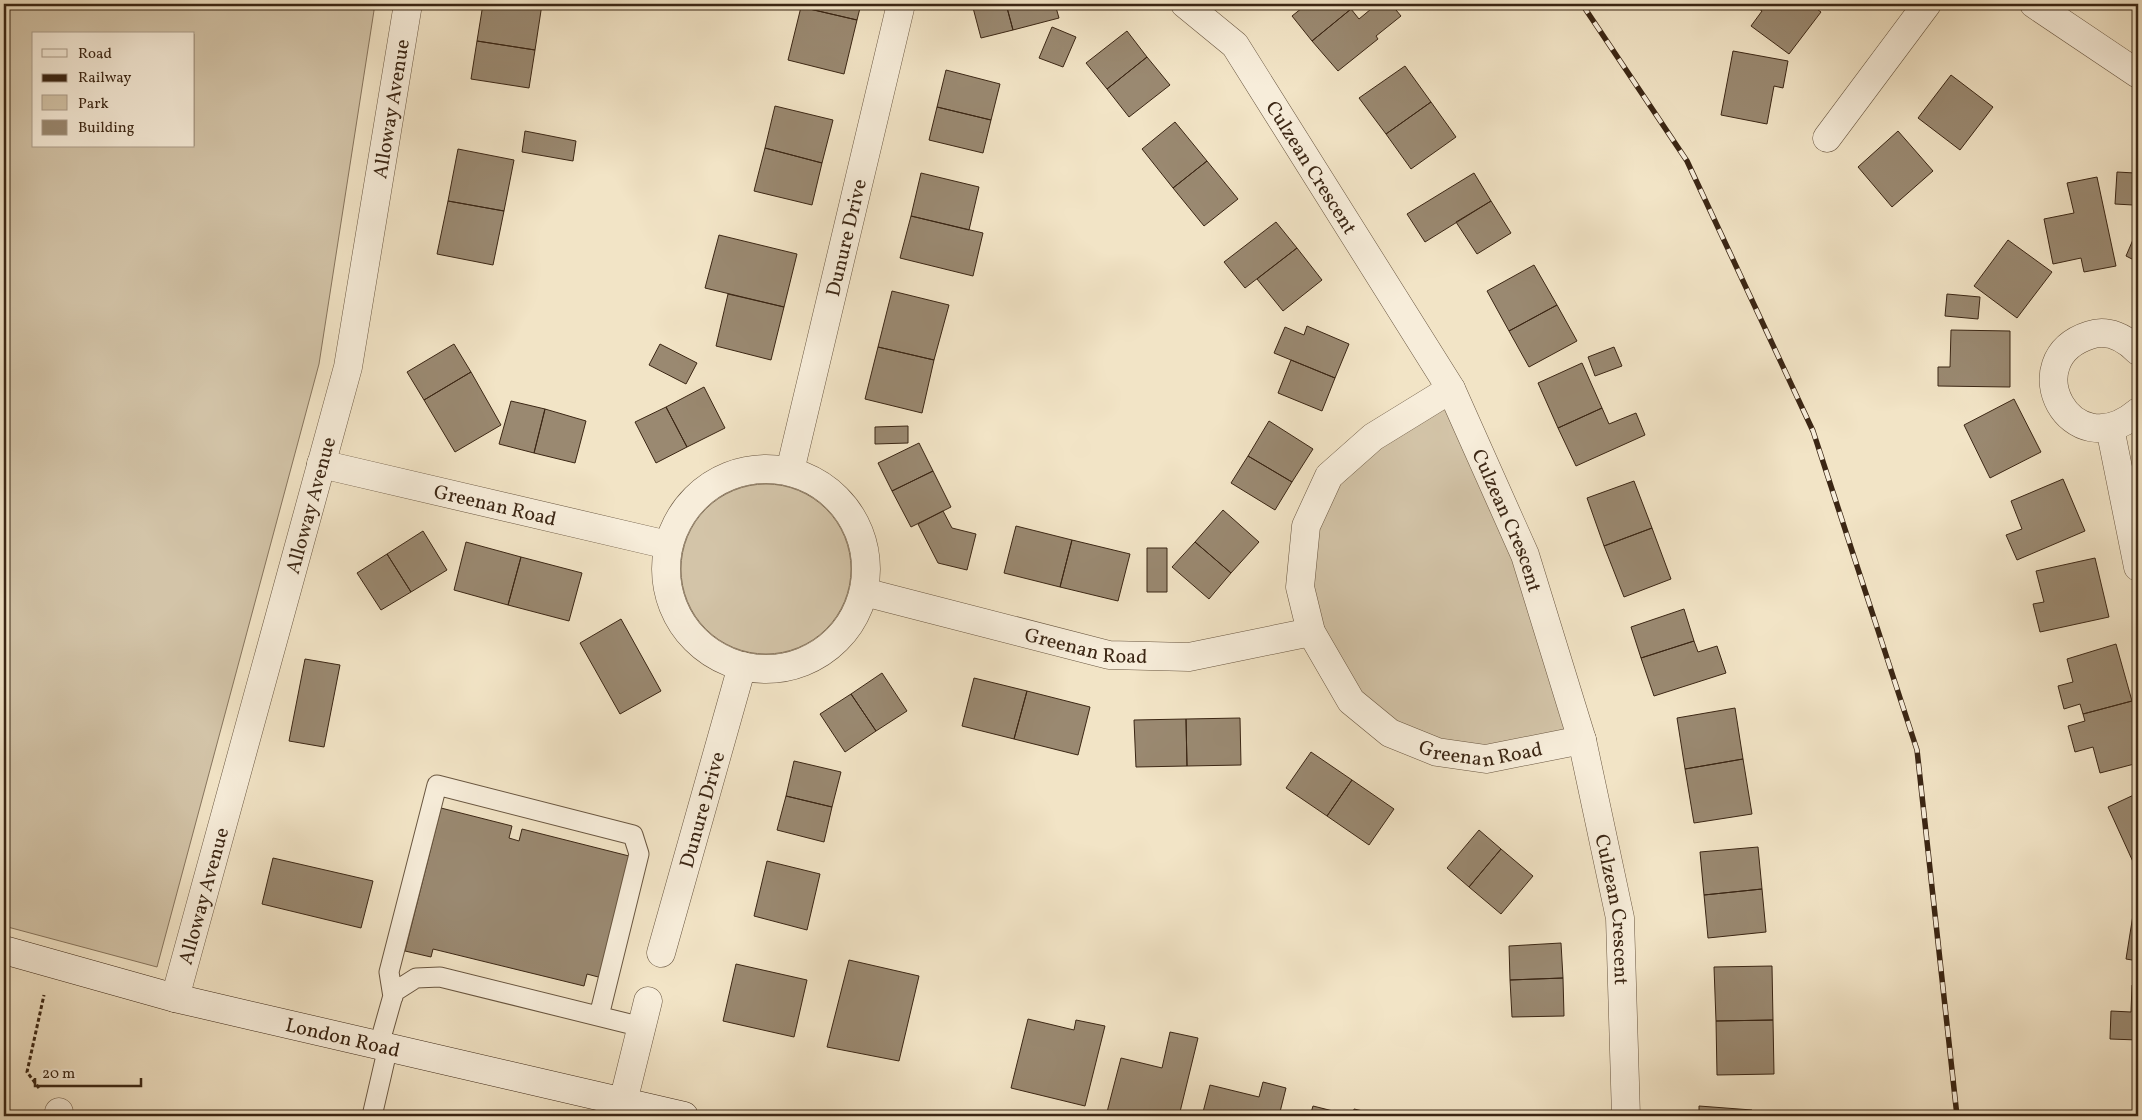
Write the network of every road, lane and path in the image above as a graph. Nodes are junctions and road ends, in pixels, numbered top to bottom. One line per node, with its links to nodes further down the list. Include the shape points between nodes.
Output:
1 (408, 4): 12 (street, Alloway Avenue, via 348,367)
2 (901, 4): 13 (street, Dunure Drive)
3 (1185, 4): 9 (street, Culzean Crescent, via 1234,45)
4 (1927, 4): 7 (street)
5 (2034, 4): 6 (street)
6 (2138, 74)
7 (1827, 138)
8 (2138, 351): 11 (street, via 2125,340 2109,334 2094,334 2079,338 2058,360 2053,374 2053,389 2067,416 2080,425)
9 (1451, 389): 17 (street, Greenan Road, via 1373,437 1328,476 1306,526 1300,587); 19 (street, Culzean Crescent, via 1524,555)
10 (2138, 412): 11 (street, via 2126,422)
11 (2110, 428): 15 (street)
12 (322, 464): 14 (street, Greenan Road); 24 (street, Alloway Avenue)
13 (790, 471): 14 (street, via 758,468 728,476 701,492 680,516); 16 (street, via 819,483 843,503 859,530 867,561)
14 (668, 545): 18 (street, via 666,577 673,607 689,634 714,654)
15 (2138, 567)
16 (864, 592): 17 (street, Greenan Road, via 1109,655 1189,657); 18 (street, via 852,621 832,645 804,662 774,669)
17 (1311, 632): 19 (street, Greenan Road, via 1351,701 1390,733 1437,752 1486,759)
18 (742, 666): 21 (street, Dunure Drive)
19 (1582, 740): 33 (street, Culzean Crescent, via 1620,918)
20 (4, 950): 22 (street, London Road)
21 (661, 953)
22 (51, 963): 24 (street, London Road); 30 (path, via 27,1072)
23 (393, 996): 26 (lane, via 394,992 416,978 440,977); 26 (lane, via 389,972 437,785 633,835 639,854); 28 (lane)
24 (175, 998): 28 (street, London Road)
25 (648, 1001): 27 (street)
26 (599, 1016): 27 (lane)
27 (642, 1027): 29 (street)
28 (384, 1046): 29 (street, London Road); 31 (lane)
29 (623, 1102): 32 (street, London Road)
30 (59, 1114)
31 (372, 1116)
32 (684, 1116)
33 (1626, 1116)

